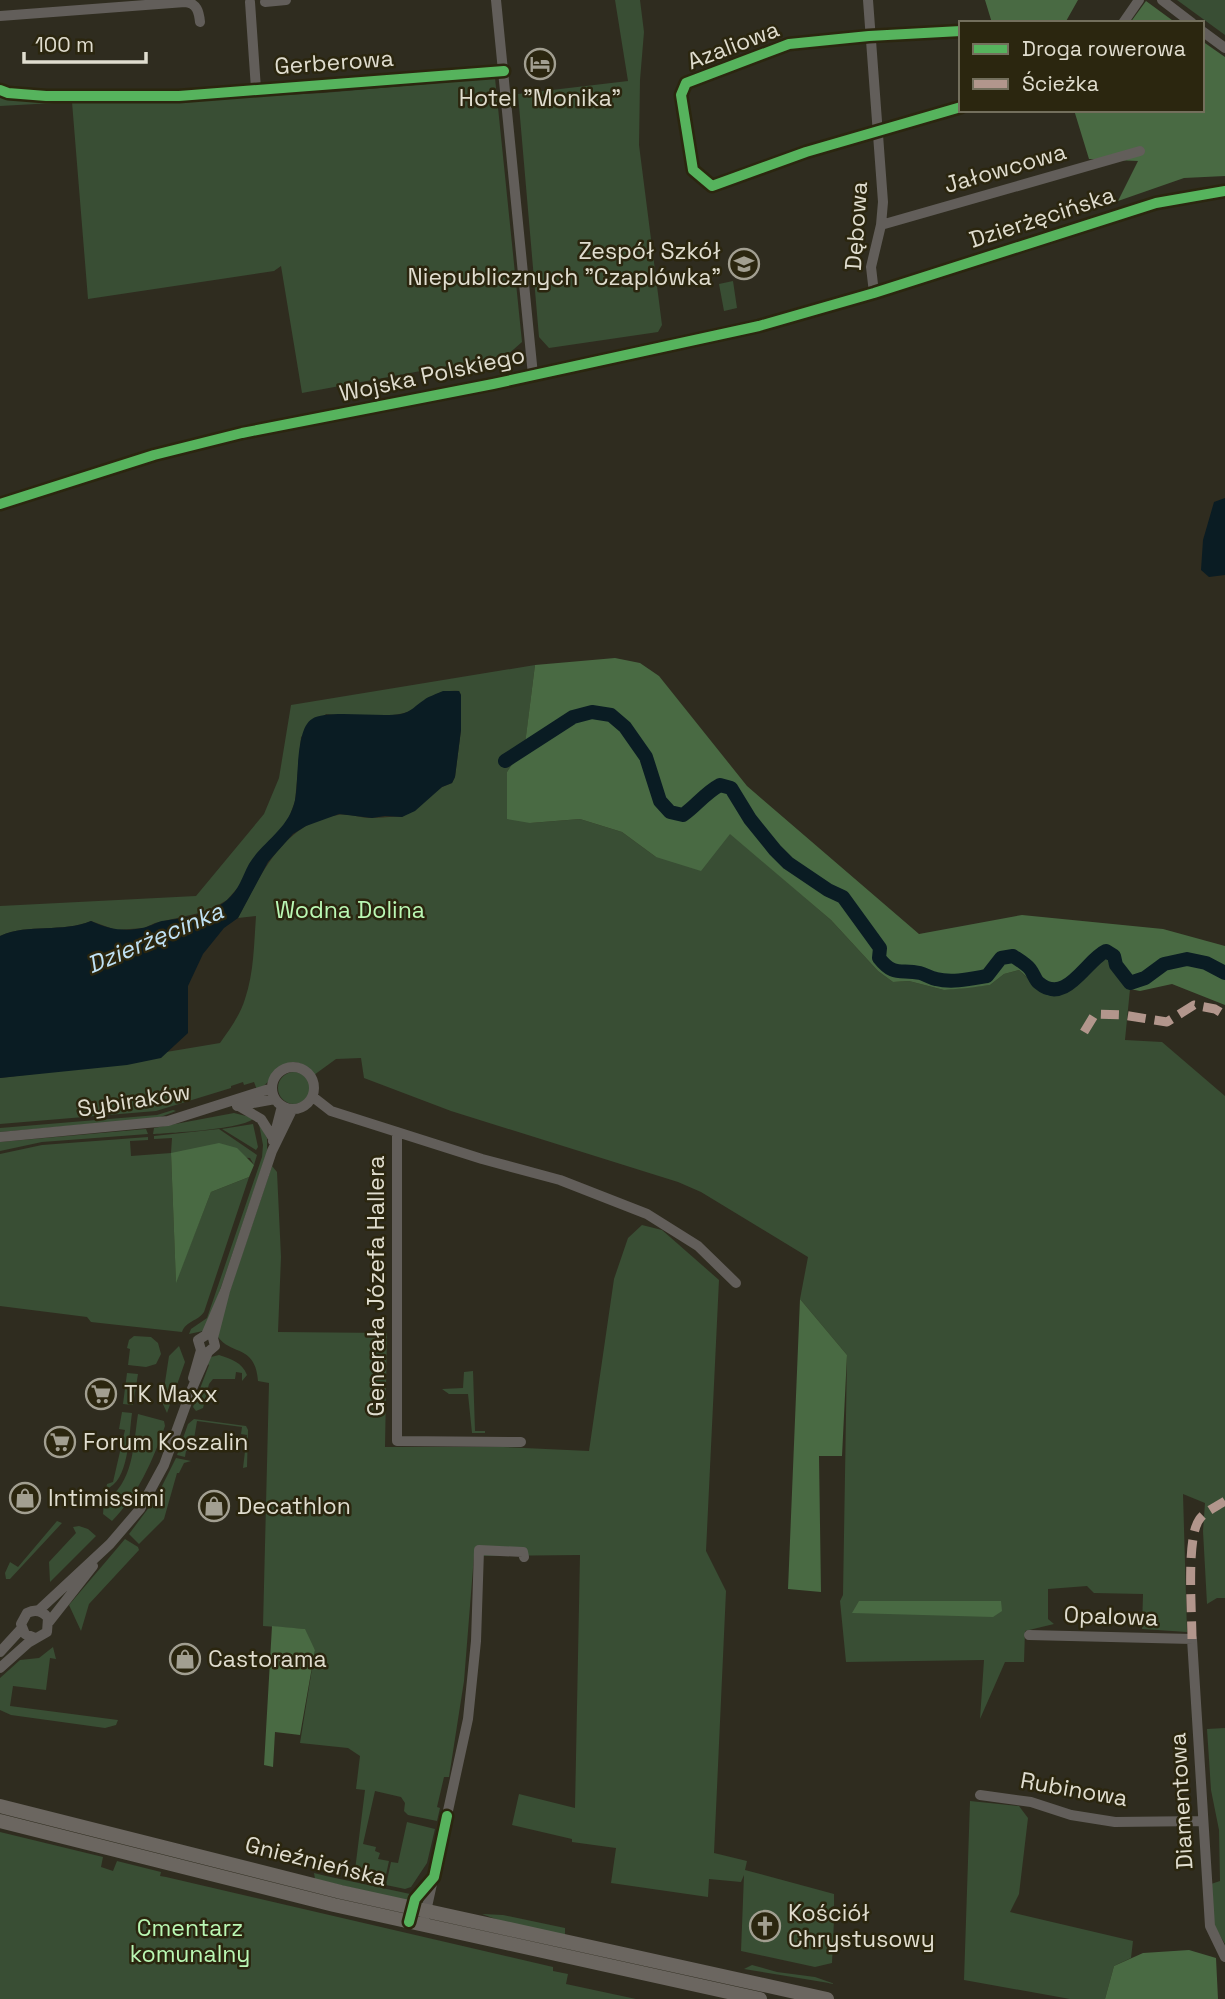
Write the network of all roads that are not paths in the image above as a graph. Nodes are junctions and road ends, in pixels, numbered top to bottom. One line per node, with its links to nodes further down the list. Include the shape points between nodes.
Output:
1 (286, 0): 7 (street)
2 (496, 0): 16 (street)
3 (868, 0): 14 (street, Dębowa)
4 (1139, 0): 9 (street)
5 (1162, 0): 10 (street)
6 (250, 2): 17 (street)
7 (265, 2)
8 (0, 16): 11 (street, via 185,2 194,5)
9 (1124, 21)
10 (1189, 21)
11 (200, 22)
12 (959, 31): 14 (street)
13 (1204, 32): 15 (street)
14 (869, 36): 20 (street, Dębowa); 20 (street, Azaliowa, via 789,44 686,83 681,95 693,170 712,186)
15 (1225, 48)
16 (504, 71): 17 (street, Gerberowa); 25 (street)
17 (256, 89): 18 (street, Gerberowa, via 115,97)
18 (0, 90)
19 (959, 108): 20 (street)
20 (877, 132): 23 (street, Dębowa)
21 (1140, 151): 23 (street, Jałowcowa)
22 (1225, 191): 24 (street, Dzierżęcińska, via 1156,202)
23 (881, 225): 24 (street, Dębowa, via 871,267)
24 (874, 293): 25 (street, Wojska Polskiego, via 759,326)
25 (533, 374): 26 (street, Wojska Polskiego, via 242,433 153,455)
26 (0, 504)
27 (313, 1097): 28 (street, via 302,1108); 28 (street, via 312,1077 290,1067 274,1078); 31 (street, via 331,1111)
28 (280, 1101): 29 (street); 30 (street, Sybiraków); 33 (street); 34 (street)
29 (237, 1105): 30 (street); 33 (street, via 261,1119)
30 (193, 1115): 32 (street, Sybiraków, via 149,1124)
31 (397, 1132): 35 (street, via 559,1180 647,1214 698,1246); 36 (street, Generała Józefa Hallera, via 397,1441)
32 (0, 1137)
33 (273, 1138): 34 (street)
34 (272, 1151): 37 (street, via 210,1336 215,1346 204,1351 157,1481)
35 (736, 1283)
36 (522, 1441)
37 (110, 1544): 39 (street); 40 (street)
38 (524, 1557): 51 (street, via 523,1552 479,1550 468,1719 434,1877 415,1899)
39 (38, 1611): 40 (street); 41 (street, via 24,1616)
40 (49, 1622): 43 (street, via 45,1634)
41 (22, 1628): 43 (street); 45 (street)
42 (1029, 1634): 44 (street, Opalowa)
43 (35, 1638): 46 (street)
44 (1192, 1639): 50 (street, Diamentowa)
45 (0, 1652)
46 (0, 1668)
47 (980, 1795): 50 (street, Rubinowa, via 1115,1822)
48 (0, 1806): 51 (main road, Gnieźnieńska)
49 (0, 1821): 51 (main road, Gnieźnieńska, via 306,1899)
50 (1203, 1821): 52 (street, Diamentowa, via 1209,1926)
51 (418, 1916): 53 (main road, Gnieźnieńska); 54 (main road, Gnieźnieńska)
52 (1225, 1957)
53 (761, 1999)
54 (827, 1999)

